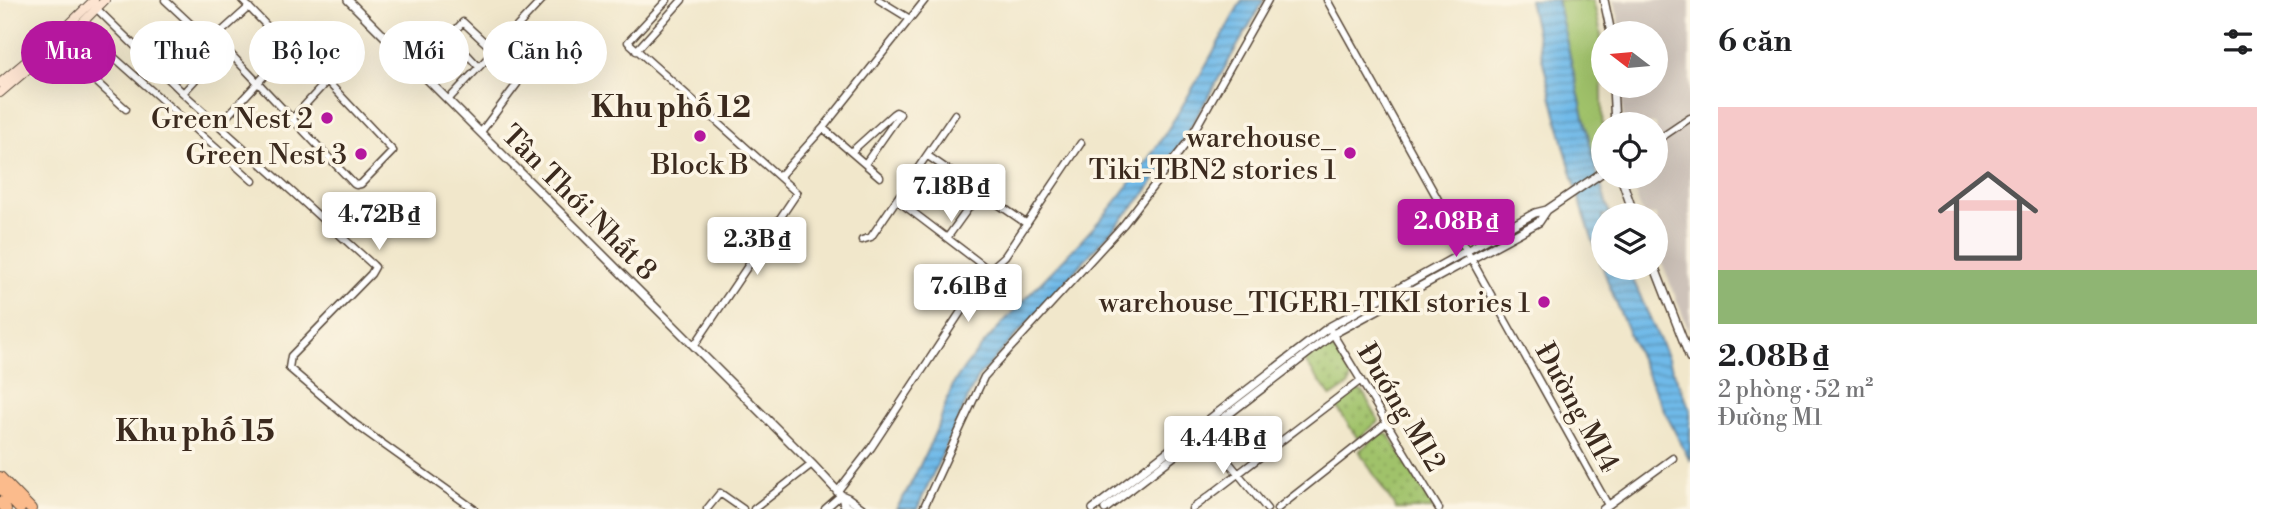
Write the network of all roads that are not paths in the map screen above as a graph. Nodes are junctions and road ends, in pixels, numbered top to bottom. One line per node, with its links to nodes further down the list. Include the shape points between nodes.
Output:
1 (105, 0): 13 (main road)
2 (165, 0): 17 (street)
3 (242, 0): 14 (street)
4 (348, 0): 40 (street, Tân Thới Nhất 8)
5 (542, 0): 20 (street)
6 (667, 0): 23 (street, via 628,42)
7 (682, 0): 23 (street)
8 (880, 0): 15 (street)
9 (925, 0): 15 (street)
10 (1268, 0): 91 (street, via 1189,139 1124,224 984,377)
11 (1327, 0): 63 (street, Đường M14)
12 (1604, 0): 21 (street)
13 (91, 4): 16 (main road); 30 (main road); 39 (street)
14 (249, 7): 18 (street); 19 (street)
15 (910, 19): 46 (street)
16 (82, 21)
17 (188, 21)
18 (234, 21)
19 (262, 21)
20 (522, 21)
21 (1608, 21)
22 (483, 41): 27 (street, via 463,22 451,36)
23 (636, 51): 53 (street)
24 (116, 59): 56 (street)
25 (235, 59): 28 (street)
26 (483, 63): 27 (street)
27 (480, 66): 40 (street)
28 (249, 73)
29 (21, 75): 38 (main road)
30 (0, 83)
31 (99, 84): 41 (street)
32 (192, 84): 39 (street)
33 (257, 84): 45 (street)
34 (259, 84): 43 (street)
35 (324, 84): 43 (street)
36 (330, 84): 43 (street, via 392,148 361,184 356,185)
37 (517, 84): 47 (street)
38 (0, 93)
39 (183, 93): 45 (street)
40 (448, 100): 47 (street, Tân Thới Nhất 8)
41 (126, 109)
42 (955, 114): 51 (street)
43 (292, 118)
44 (1690, 118): 48 (street)
45 (219, 125): 84 (street, via 375,267 291,356 289,368 355,424)
46 (823, 128): 50 (street); 53 (street)
47 (481, 132): 68 (street, Tân Thới Nhất 8)
48 (1668, 133)
49 (1081, 143): 60 (street)
50 (851, 152): 52 (street); 52 (street, via 893,114 900,114)
51 (928, 156): 57 (street); 58 (street)
52 (865, 164): 54 (street)
53 (779, 177): 68 (street, via 797,193)
54 (880, 177)
55 (1591, 180): 59 (street)
56 (253, 181)
57 (979, 192): 60 (street); 61 (street)
58 (897, 200): 61 (street); 62 (street, via 871,237)
59 (1547, 210): 63 (street); 64 (street, via 1539,222)
60 (1027, 224): 65 (street)
61 (947, 238): 65 (street)
62 (862, 240)
63 (1467, 251): 64 (street, Đường M14); 67 (street)
64 (1471, 259): 67 (street); 80 (street, Đường M14)
65 (989, 270): 78 (street)
66 (1660, 280): 69 (street)
67 (1331, 331): 70 (street, Đướng M12); 72 (street)
68 (694, 346): 74 (street, Tân Thới Nhất 8)
69 (1690, 358)
70 (1361, 380): 71 (street, Đướng M12); 75 (street)
71 (1386, 424): 96 (street); 97 (street, Đướng M12)
72 (1202, 429): 75 (street); 92 (street); 93 (street)
73 (1673, 458): 80 (street)
74 (812, 464): 78 (street, Tân Thới Nhất 8); 87 (street)
75 (1238, 473): 94 (street); 95 (street)
76 (0, 477): 83 (highway)
77 (0, 488): 82 (highway)
78 (839, 494): 88 (street); 89 (street, Tân Thới Nhất 8); 90 (street, Tân Thới Nhất 8)
79 (0, 502): 81 (highway)
80 (1605, 507)
81 (6, 509)
82 (20, 509)
83 (31, 509)
84 (474, 509)
85 (707, 509): 86 (street, via 720,493)
86 (743, 509)
87 (754, 509)
88 (825, 509)
89 (851, 509)
90 (863, 509)
91 (923, 509)
92 (1093, 509)
93 (1105, 509)
94 (1192, 509)
95 (1267, 509)
96 (1277, 509)
97 (1438, 509)

